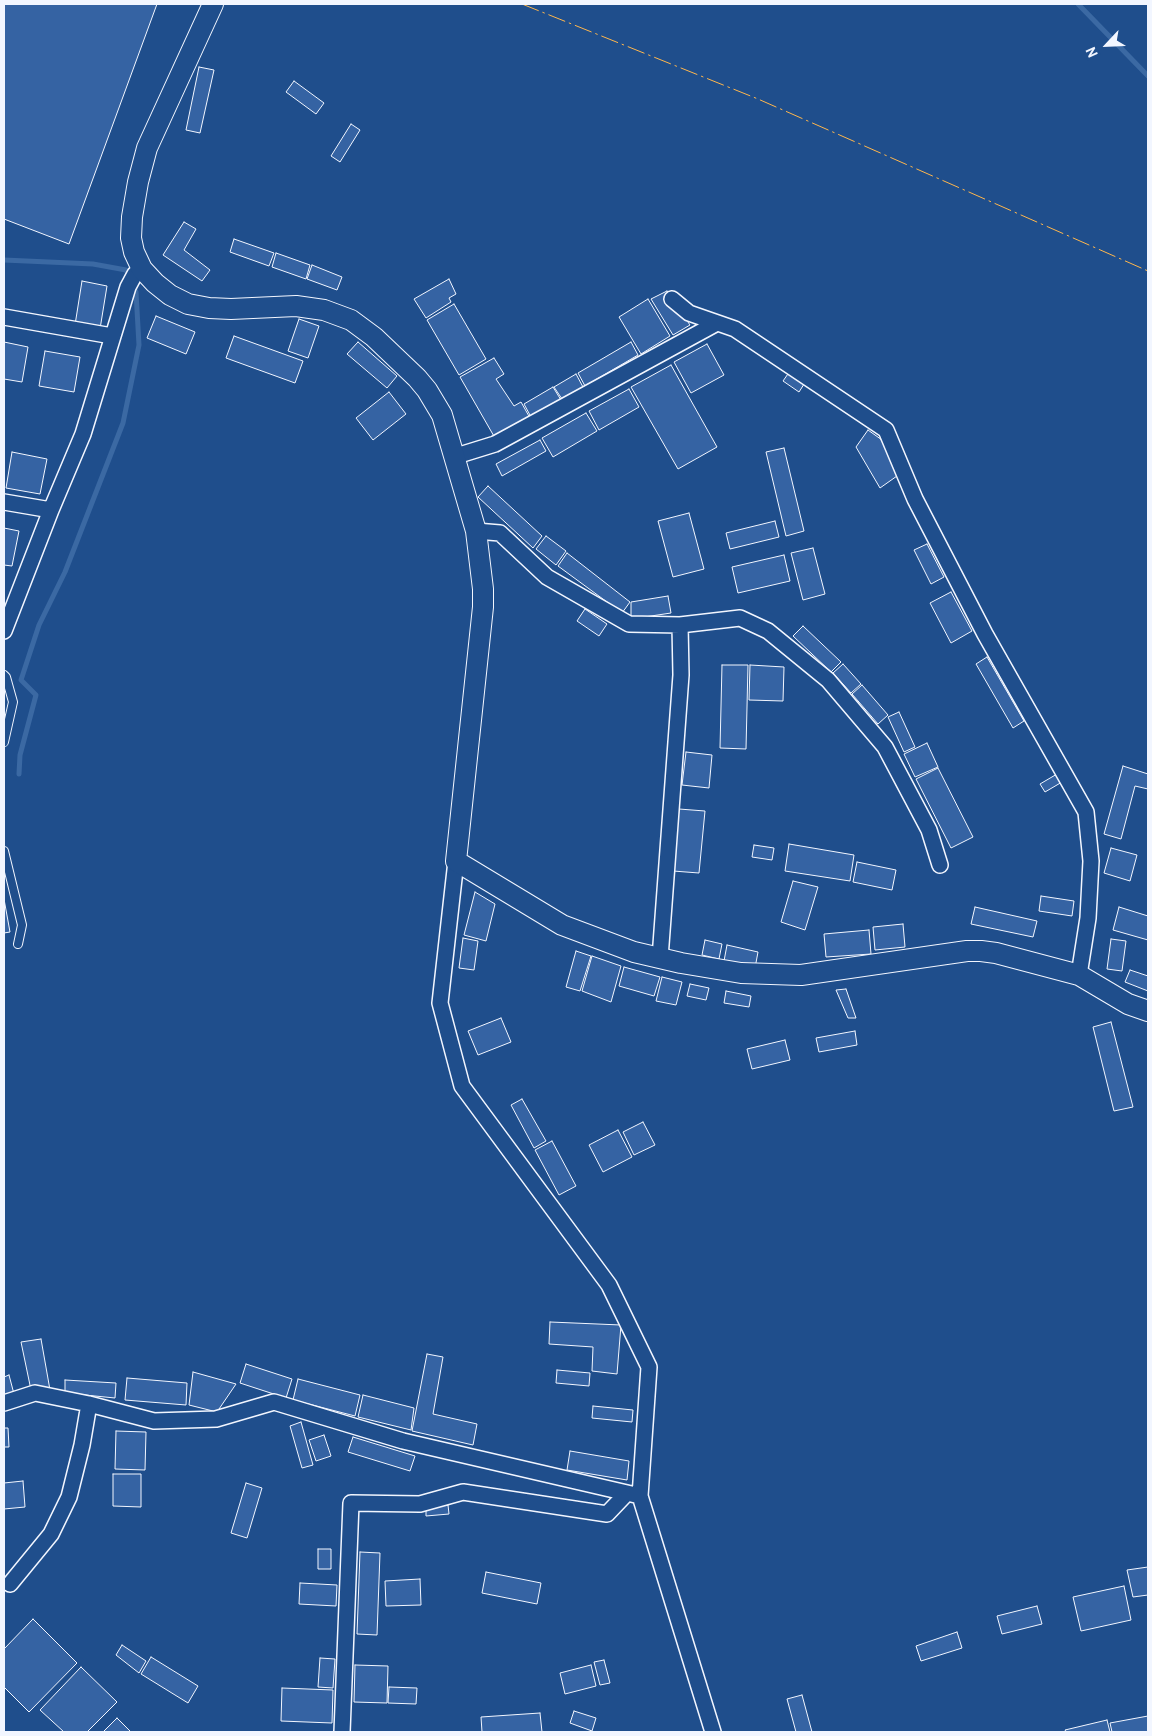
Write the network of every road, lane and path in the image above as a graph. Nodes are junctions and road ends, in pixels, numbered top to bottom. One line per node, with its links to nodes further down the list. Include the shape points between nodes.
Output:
1 (213, 4): 2 (street, via 142,164 131,231)
2 (135, 277): 6 (street); 7 (street, via 188,304 231,309 296,306 324,310 351,320 386,347 427,390 442,415)
3 (672, 299): 5 (street, via 689,312)
4 (4, 317): 6 (street)
5 (717, 323): 7 (street, via 495,444); 20 (street, via 735,330 886,430 915,499 985,634 1086,812 1091,861 1088,918)
6 (112, 336): 9 (street, via 83,434)
7 (454, 457): 10 (street)
8 (4, 502): 9 (street)
9 (51, 510): 12 (street)
10 (476, 531): 11 (street, via 500,533 547,577 629,624); 16 (street, via 483,607)
11 (680, 625): 17 (street, via 740,618 768,631 828,680 885,747 929,830); 19 (street, via 681,675)
12 (4, 631)
13 (4, 675): 14 (lane, via 12,702)
14 (4, 742)
15 (4, 851): 18 (lane, via 22,925)
16 (456, 861): 19 (street, via 562,925 634,952); 24 (street, via 440,1003 462,1086 609,1285 649,1367)
17 (940, 865)
18 (18, 944)
19 (660, 958): 20 (street, via 741,973 801,975 981,951)
20 (1079, 975): 21 (street, via 1128,1004)
21 (1148, 1011)
22 (4, 1403): 23 (street, via 35,1392)
23 (89, 1404): 24 (street, via 154,1421 216,1419 274,1402 403,1441); 25 (street, via 69,1497 51,1534)
24 (634, 1495): 26 (street, via 607,1514 463,1492 420,1504 351,1503); 27 (street)
25 (10, 1584)
26 (342, 1732)
27 (713, 1732)

